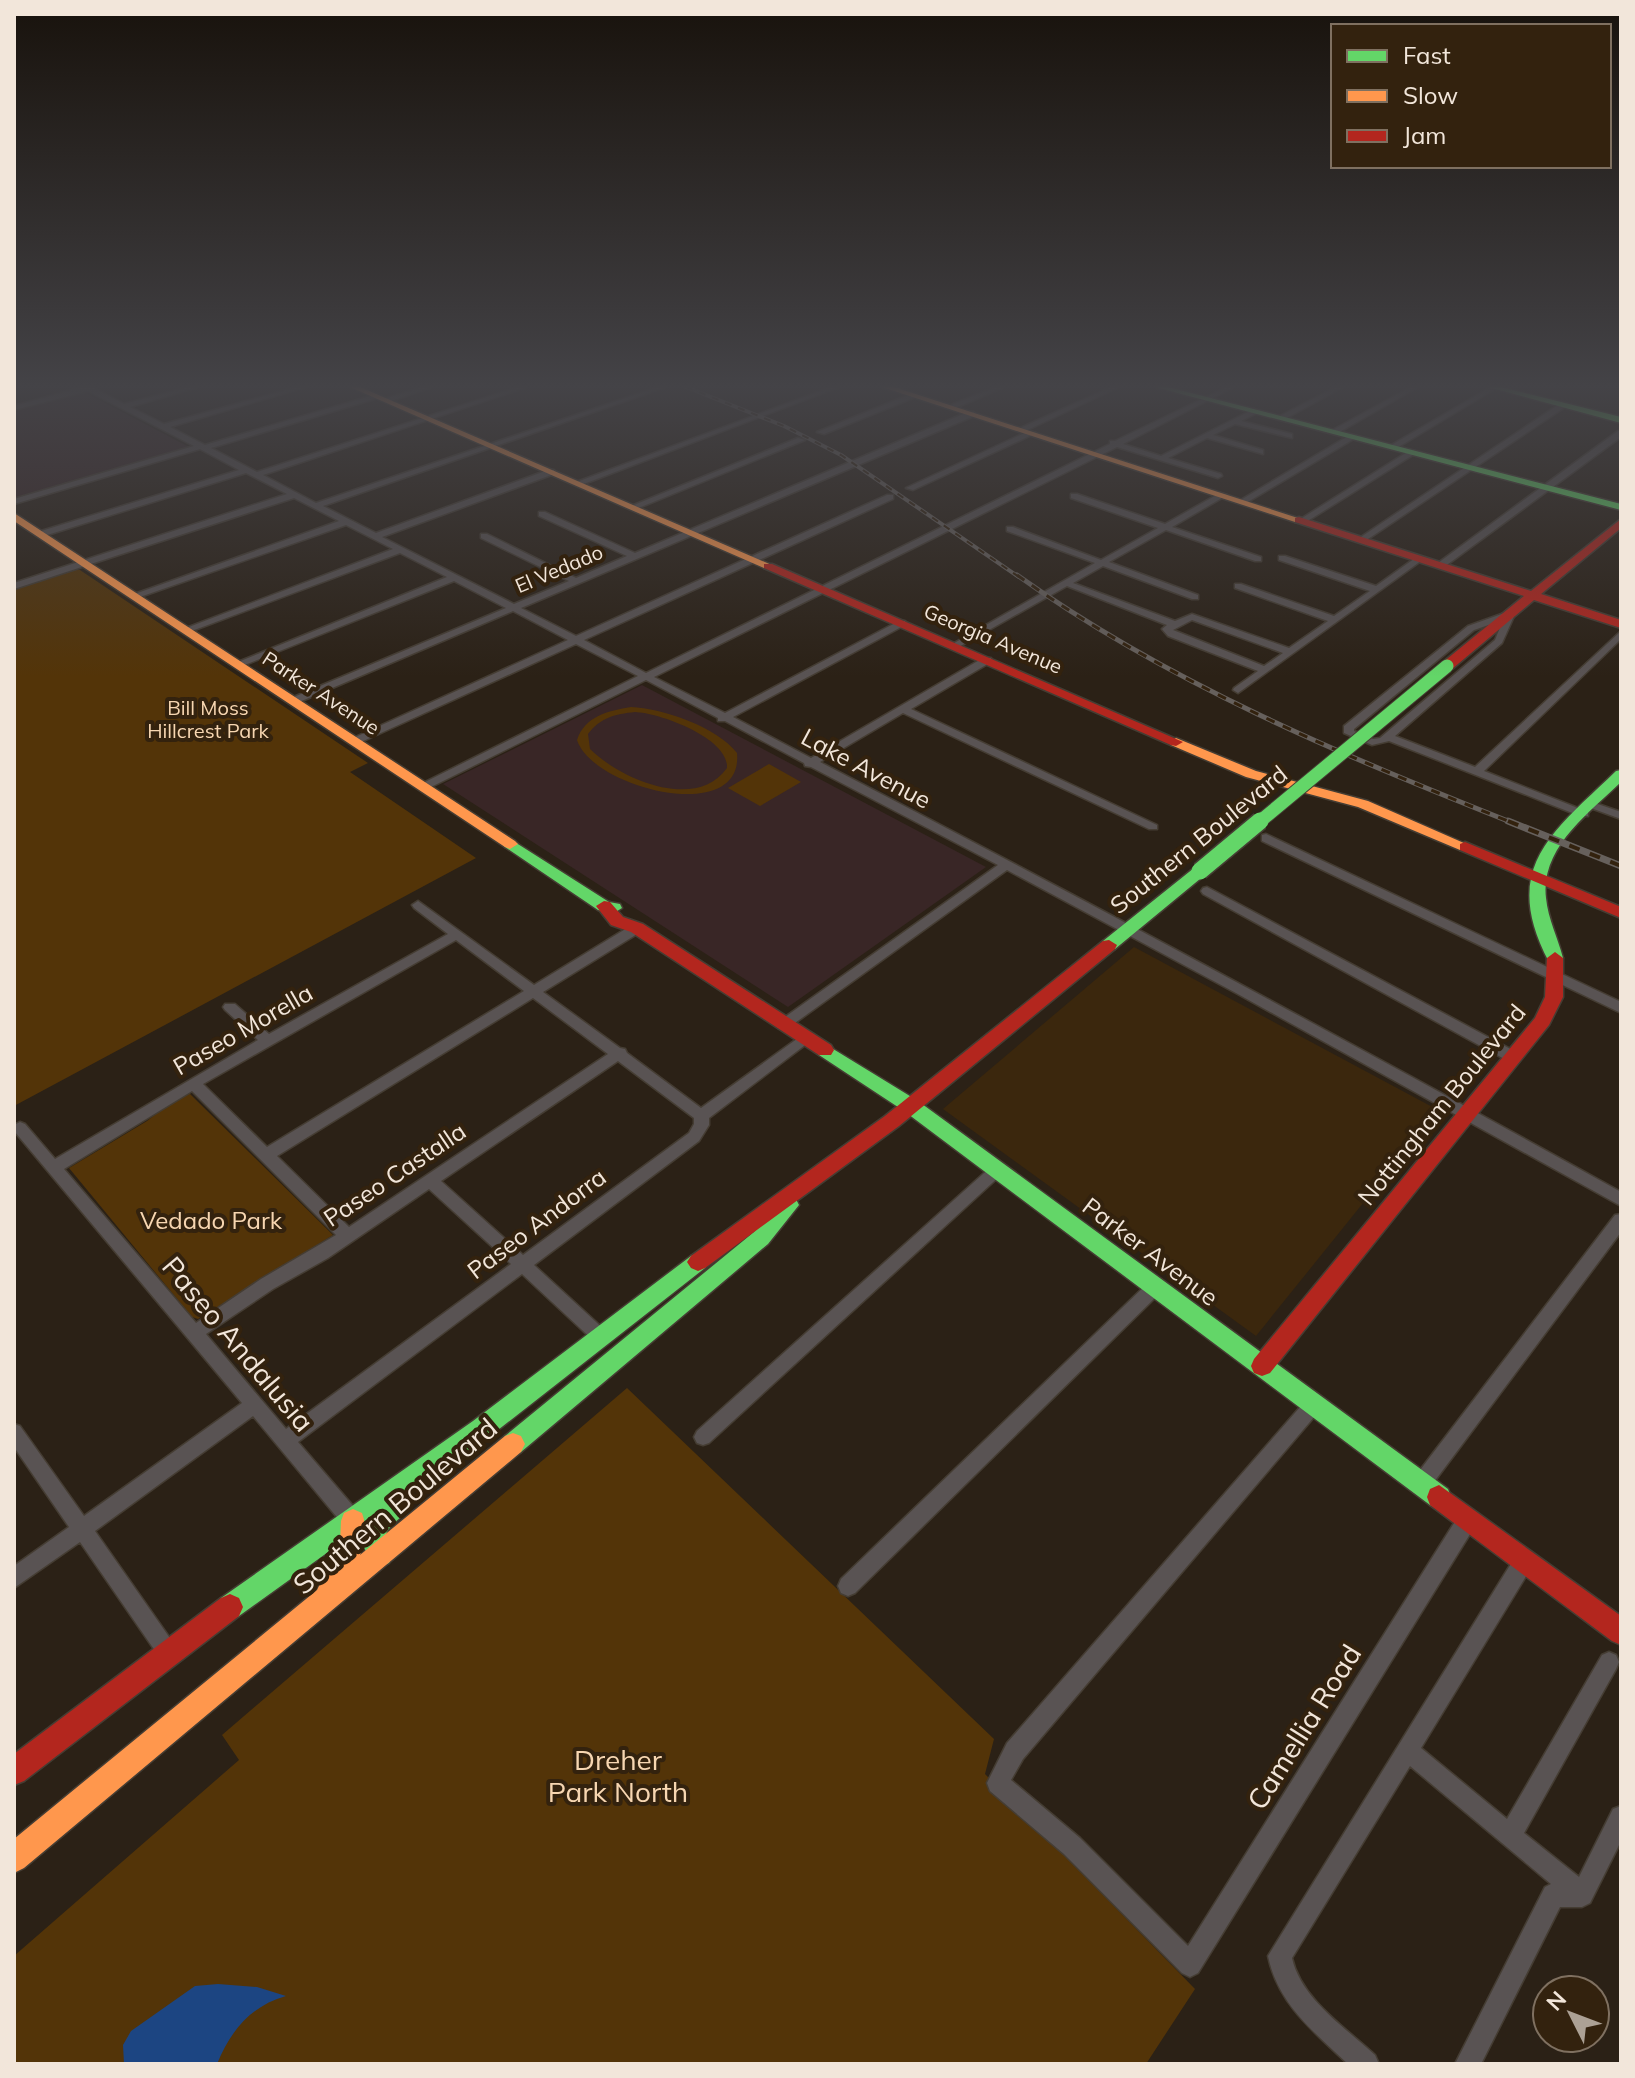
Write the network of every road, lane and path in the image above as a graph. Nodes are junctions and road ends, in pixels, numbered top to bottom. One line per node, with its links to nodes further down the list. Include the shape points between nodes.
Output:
1 (76, 484): 24 (street)
2 (210, 484): 36 (street)
3 (273, 484): 20 (street, Lake Avenue)
4 (380, 484): 25 (street)
5 (518, 484): 38 (street)
6 (580, 484): 26 (street, Georgia Avenue)
7 (691, 484): 26 (street)
8 (805, 484): 35 (street, El Vedado)
9 (918, 484): 18 (street)
10 (1036, 484): 54 (street)
11 (1218, 484): 33 (street)
12 (1225, 484): 23 (street)
13 (1272, 484): 23 (street)
14 (1362, 484): 30 (street)
15 (1445, 484): 39 (street)
16 (1530, 484): 19 (street)
17 (1551, 484): 19 (street)
18 (910, 488)
19 (1546, 488): 27 (street); 48 (street)
20 (294, 495): 25 (street, Lake Avenue); 47 (street)
21 (1074, 496): 33 (street)
22 (890, 497): 44 (street)
23 (1243, 501): 30 (street)
24 (14, 502)
25 (315, 506): 31 (street, Lake Avenue)
26 (633, 507): 35 (street, Georgia Avenue)
27 (1621, 507)
28 (542, 514): 41 (street)
29 (14, 516): 36 (street, Parker Avenue)
30 (1303, 520): 39 (street)
31 (345, 522): 38 (street, Lake Avenue); 57 (street)
32 (1621, 522): 56 (street, Southern Boulevard)
33 (1165, 527): 45 (street); 46 (street)
34 (1010, 529): 46 (street)
35 (691, 532): 41 (street, El Vedado); 44 (street, Georgia Avenue)
36 (41, 534): 47 (street, Parker Avenue)
37 (484, 536): 50 (street)
38 (374, 537): 40 (street, Lake Avenue)
39 (1362, 539): 43 (street)
40 (399, 550): 49 (street, Lake Avenue); 65 (street)
41 (634, 556): 50 (street, El Vedado)
42 (1282, 558): 55 (street)
43 (1421, 558): 48 (street); 55 (street)
44 (754, 559): 54 (street, Georgia Avenue); 67 (street)
45 (1258, 559)
46 (1102, 562): 51 (street); 58 (street)
47 (85, 563): 52 (street); 57 (street, Parker Avenue)
48 (1441, 565): 56 (street)
49 (453, 578): 59 (street, Lake Avenue); 71 (street)
50 (576, 581): 59 (street, El Vedado)
51 (1066, 583): 63 (street); 68 (street)
52 (14, 586)
53 (1238, 586): 61 (street)
54 (823, 589): 62 (street, Georgia Avenue); 73 (street)
55 (1377, 590): 61 (street)
56 (1534, 594): 60 (street, Southern Boulevard); 64 (street)
57 (134, 596): 65 (street, Parker Avenue)
58 (1195, 597)
59 (512, 609): 67 (street, Lake Avenue); 75 (street, El Vedado)
60 (1510, 614): 78 (street, via 1499,641); 78 (street, via 1471,628 1347,730 1372,742); 94 (street, Southern Boulevard, bridge)
61 (1335, 620): 69 (street)
62 (902, 623): 68 (street, Georgia Avenue); 77 (street)
63 (1173, 624): 69 (street, via 1198,618); 72 (street, via 1167,629 1171,634)
64 (1621, 624)
65 (186, 630): 71 (street, Parker Avenue)
66 (1621, 634): 81 (street)
67 (574, 641): 73 (street, Lake Avenue); 79 (street)
68 (954, 646): 70 (street, Georgia Avenue)
69 (1290, 652): 72 (street)
70 (987, 660): 76 (street); 89 (street, Georgia Avenue, via 1251,774 1363,804)
71 (238, 664): 75 (street, Parker Avenue)
72 (1265, 670): 74 (street)
73 (644, 678): 77 (street, Lake Avenue); 83 (street)
74 (1238, 690)
75 (293, 701): 79 (street, Parker Avenue)
76 (903, 709): 80 (street); 86 (street)
77 (722, 719): 80 (street, Lake Avenue)
78 (1388, 737): 81 (street)
79 (355, 741): 83 (street, Parker Avenue)
80 (809, 764): 88 (street, Lake Avenue)
81 (1477, 772): 84 (street)
82 (1621, 774): 84 (street)
83 (423, 787): 93 (street, Parker Avenue, via 604,906 634,919)
84 (1588, 810): 85 (street); 89 (street, via 1547,856)
85 (1621, 816)
86 (1153, 827)
87 (1266, 838): 96 (street)
88 (1004, 866): 94 (street, Lake Avenue); 100 (street)
89 (1538, 878): 92 (street, Georgia Avenue); 96 (street, via 1539,902)
90 (1207, 891): 104 (street)
91 (418, 905): 95 (street)
92 (1621, 913)
93 (637, 928): 97 (street); 100 (street, Parker Avenue)
94 (1127, 930): 106 (street, Southern Boulevard); 107 (street, Lake Avenue)
95 (457, 934): 97 (street); 102 (street, Paseo Morella)
96 (1559, 977): 99 (street); 104 (street, Nottingham Boulevard, via 1549,1010)
97 (535, 990): 103 (street); 110 (street)
98 (230, 1007): 102 (street)
99 (1621, 1008)
100 (783, 1025): 101 (street, Parker Avenue)
101 (806, 1039): 106 (street, Parker Avenue); 108 (street, Paseo Andorra)
102 (268, 1041): 105 (street, Paseo Morella)
103 (620, 1053): 108 (street); 113 (street, Paseo Castalla)
104 (1513, 1057): 107 (street, Nottingham Boulevard)
105 (193, 1083): 110 (street); 111 (street, Paseo Morella)
106 (911, 1106): 112 (street, Parker Avenue); 114 (street, Southern Boulevard)
107 (1468, 1113): 115 (street, Lake Avenue); 122 (street, Nottingham Boulevard)
108 (701, 1116): 118 (street, Paseo Andorra, via 694,1137)
109 (20, 1128): 111 (street, Paseo Andalusia)
110 (266, 1155): 117 (street)
111 (53, 1168): 120 (street, Paseo Andalusia)
112 (998, 1169): 119 (street, Parker Avenue); 127 (street)
113 (430, 1180): 117 (street, Paseo Castalla); 118 (street)
114 (803, 1188): 121 (street, Southern Boulevard, via 745,1225); 125 (street, Southern Boulevard, via 761,1238)
115 (1621, 1200)
116 (1621, 1220): 130 (street)
117 (348, 1236): 120 (street, Paseo Castalla)
118 (523, 1264): 121 (street); 128 (street, Paseo Andorra)
119 (1156, 1286): 122 (street, Parker Avenue); 137 (street)
120 (194, 1333): 123 (street, Paseo Andalusia)
121 (602, 1338): 125 (street); 129 (street, Southern Boulevard)
122 (1262, 1366): 124 (street, Parker Avenue)
123 (255, 1404): 128 (street, Paseo Andalusia); 133 (street)
124 (1314, 1404): 130 (street, Parker Avenue); 131 (street, Camellia Road, via 1015,1751 998,1783 1072,1846 1190,1965)
125 (553, 1409): 134 (street, Southern Boulevard)
126 (14, 1432): 133 (street)
127 (703, 1437)
128 (286, 1440): 132 (street, Paseo Andalusia)
129 (434, 1464): 132 (street, Southern Boulevard); 134 (street, via 421,1488 377,1521 372,1538)
130 (1421, 1484): 131 (street, Parker Avenue)
131 (1468, 1519): 135 (street, Parker Avenue)
132 (353, 1521): 138 (street, via 352,1545 339,1574); 140 (street, Southern Boulevard)
133 (82, 1529): 136 (street); 140 (street)
134 (380, 1554): 138 (street, Southern Boulevard)
135 (1524, 1561): 139 (street, Parker Avenue); 142 (street)
136 (14, 1578)
137 (848, 1586)
138 (309, 1616): 146 (street, Southern Boulevard)
139 (1621, 1632)
140 (167, 1651): 143 (street, Southern Boulevard)
141 (1609, 1662): 145 (street)
142 (1407, 1750): 145 (street); 148 (street, via 1280,1956 1281,1973 1291,1990)
143 (14, 1771)
144 (1621, 1817): 147 (street)
145 (1510, 1836): 147 (street)
146 (14, 1858)
147 (1582, 1895): 149 (street, via 1553,1895)
148 (1366, 2064)
149 (1468, 2064)

